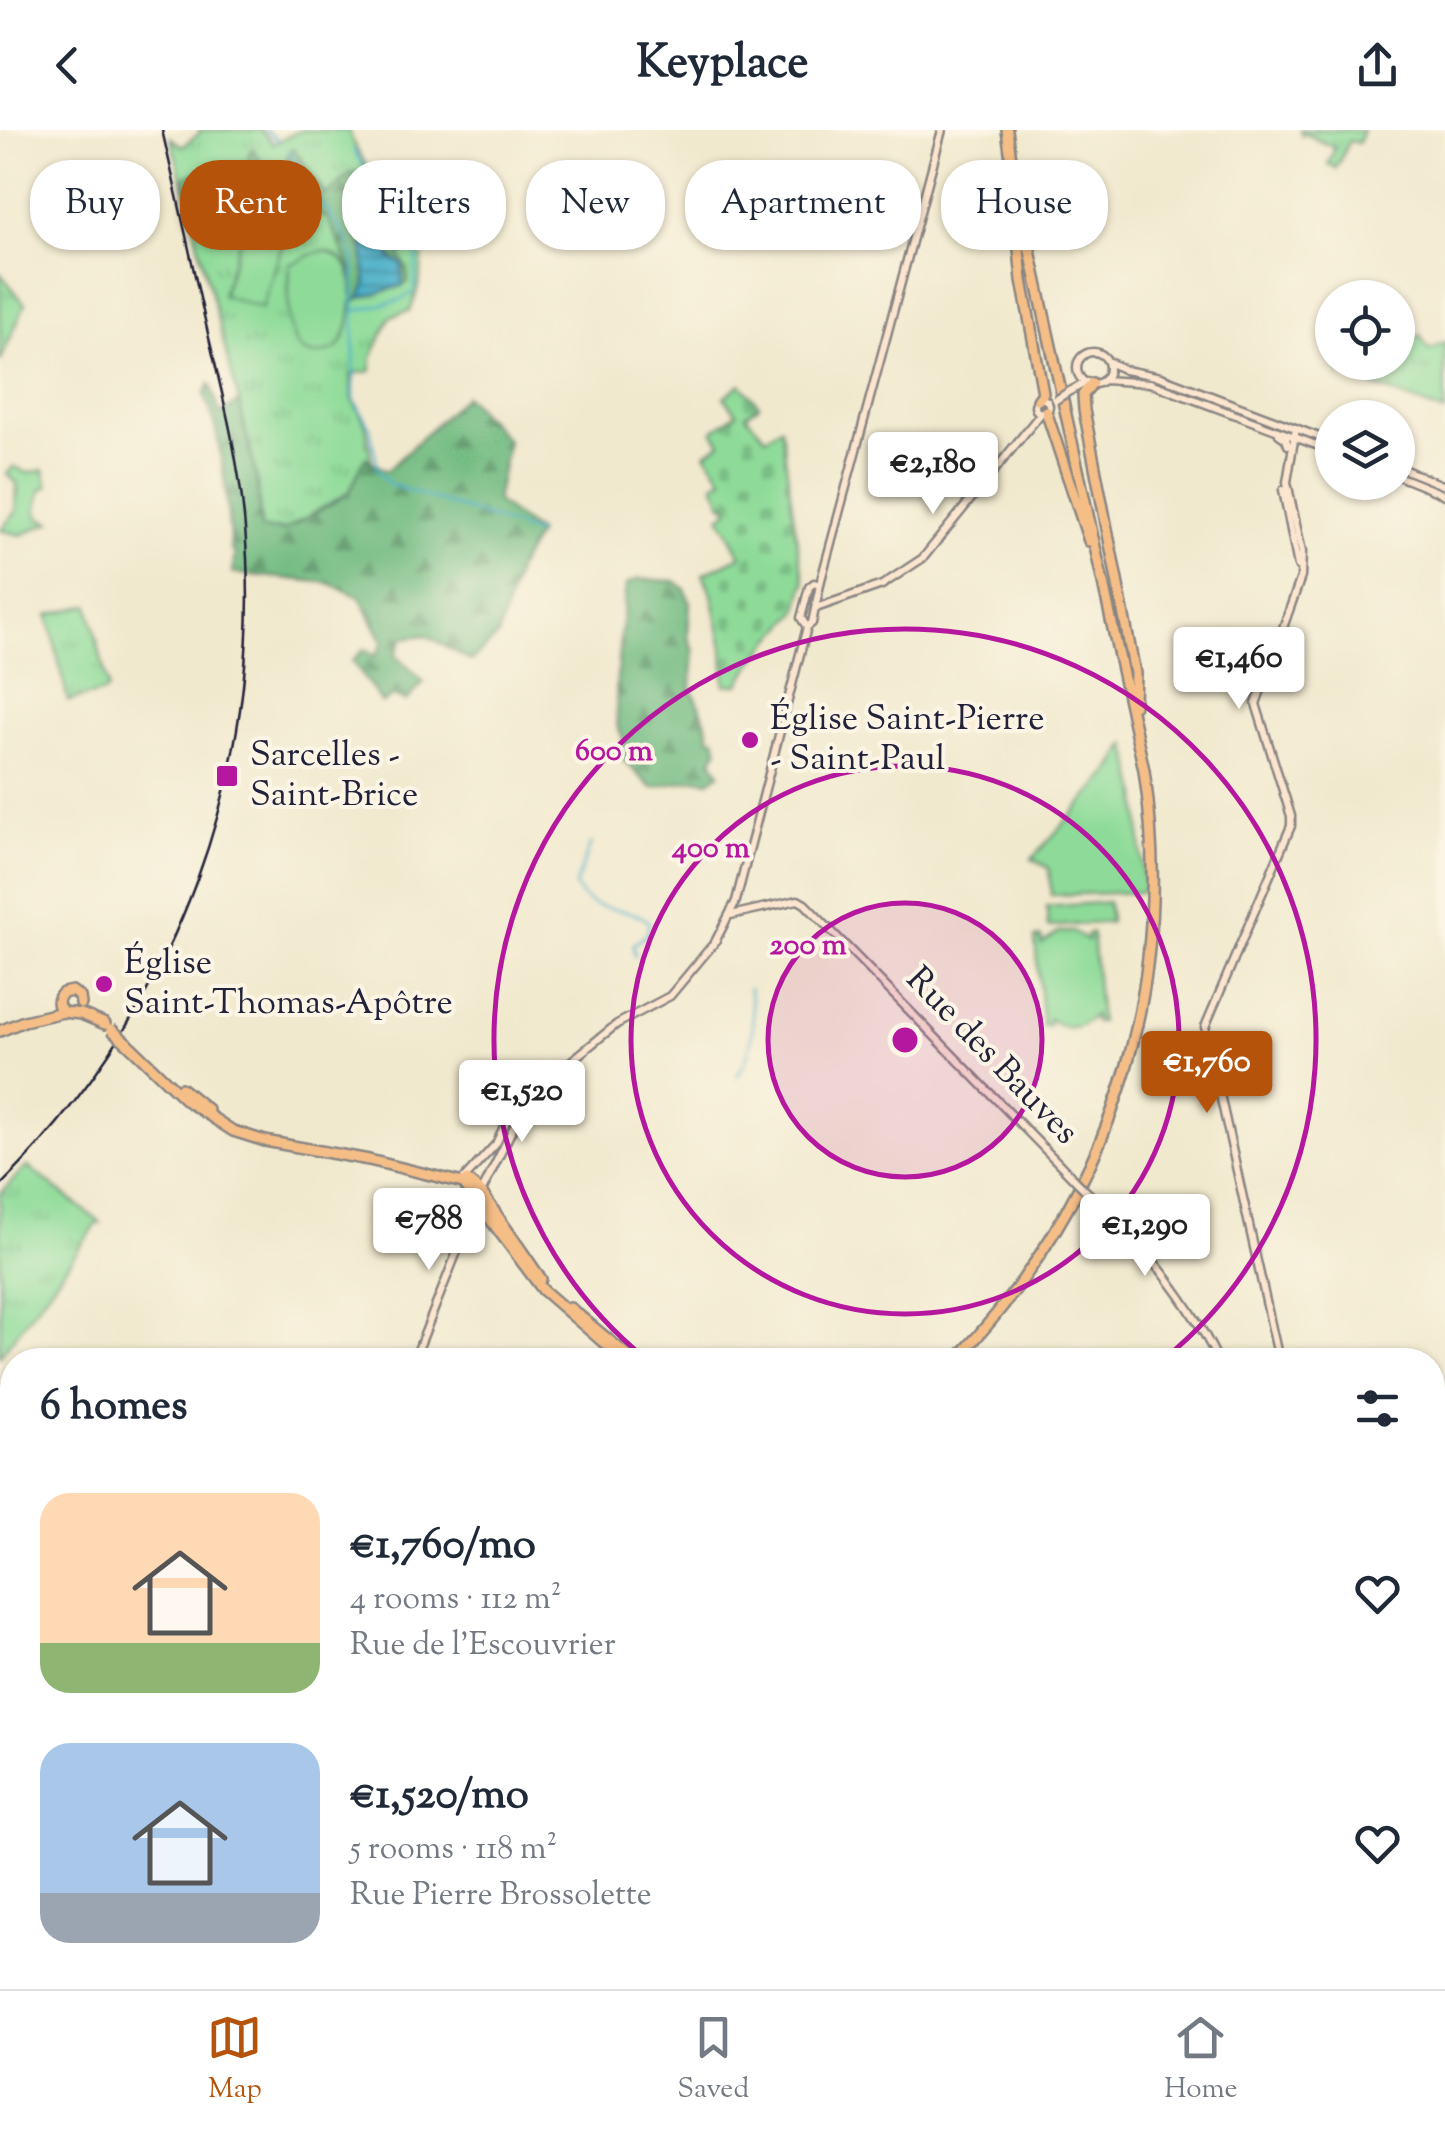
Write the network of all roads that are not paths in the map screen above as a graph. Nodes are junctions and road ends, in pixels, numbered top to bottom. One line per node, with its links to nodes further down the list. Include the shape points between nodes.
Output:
1 (942, 130): 21 (main road)
2 (1004, 130): 3 (main road)
3 (1011, 160)
4 (1019, 250): 11 (main road)
5 (1031, 250): 25 (main road)
6 (1108, 362): 7 (main road, via 1089,352 1079,360); 8 (main road); 13 (main road, via 1161,377)
7 (1079, 374): 9 (main road); 10 (main road)
8 (1104, 380): 9 (main road); 12 (main road, via 1150,382)
9 (1090, 383): 10 (main road); 26 (main road, via 1082,400 1135,674)
10 (1071, 390): 11 (main road, bridge)
11 (1042, 409): 23 (main road, via 923,558 882,585); 25 (main road, via 1094,558)
12 (1261, 424): 13 (main road); 16 (main road)
13 (1294, 434): 14 (main road); 15 (main road); 16 (main road); 22 (main road, via 1287,482 1302,564)
14 (1315, 438)
15 (1315, 443)
16 (1288, 446): 22 (main road, via 1283,490 1298,555)
17 (1415, 474): 19 (main road)
18 (1415, 483): 20 (main road)
19 (1445, 486)
20 (1445, 494)
21 (819, 585): 23 (main road); 24 (main road, via 809,587 801,618)
22 (1294, 597): 40 (main road, via 1256,704 1290,828 1205,1026)
23 (816, 608): 24 (main road)
24 (807, 627): 27 (main road)
25 (1124, 681): 26 (main road)
26 (1138, 747): 38 (main road, via 1148,840 1147,928 1118,1081 1058,1220)
27 (730, 915): 30 (main road, via 670,996 623,1019); 39 (main road, Rue des Bauves, bridge, via 805,904 1165,1275)
28 (68, 1009): 28 (main road, via 78,994 60,995); 29 (main road); 31 (main road, bridge, via 108,1026 187,1101 233,1131)
29 (0, 1029)
30 (540, 1088): 31 (main road); 32 (main road, via 504,1139)
31 (462, 1181): 32 (main road)
32 (479, 1196): 33 (main road); 34 (main road); 37 (main road, via 550,1290)
33 (490, 1218): 34 (main road); 36 (main road, via 543,1290)
34 (470, 1220): 35 (main road)
35 (419, 1348)
36 (610, 1348)
37 (619, 1348)
38 (963, 1348)
39 (1211, 1348)
40 (1276, 1348)

